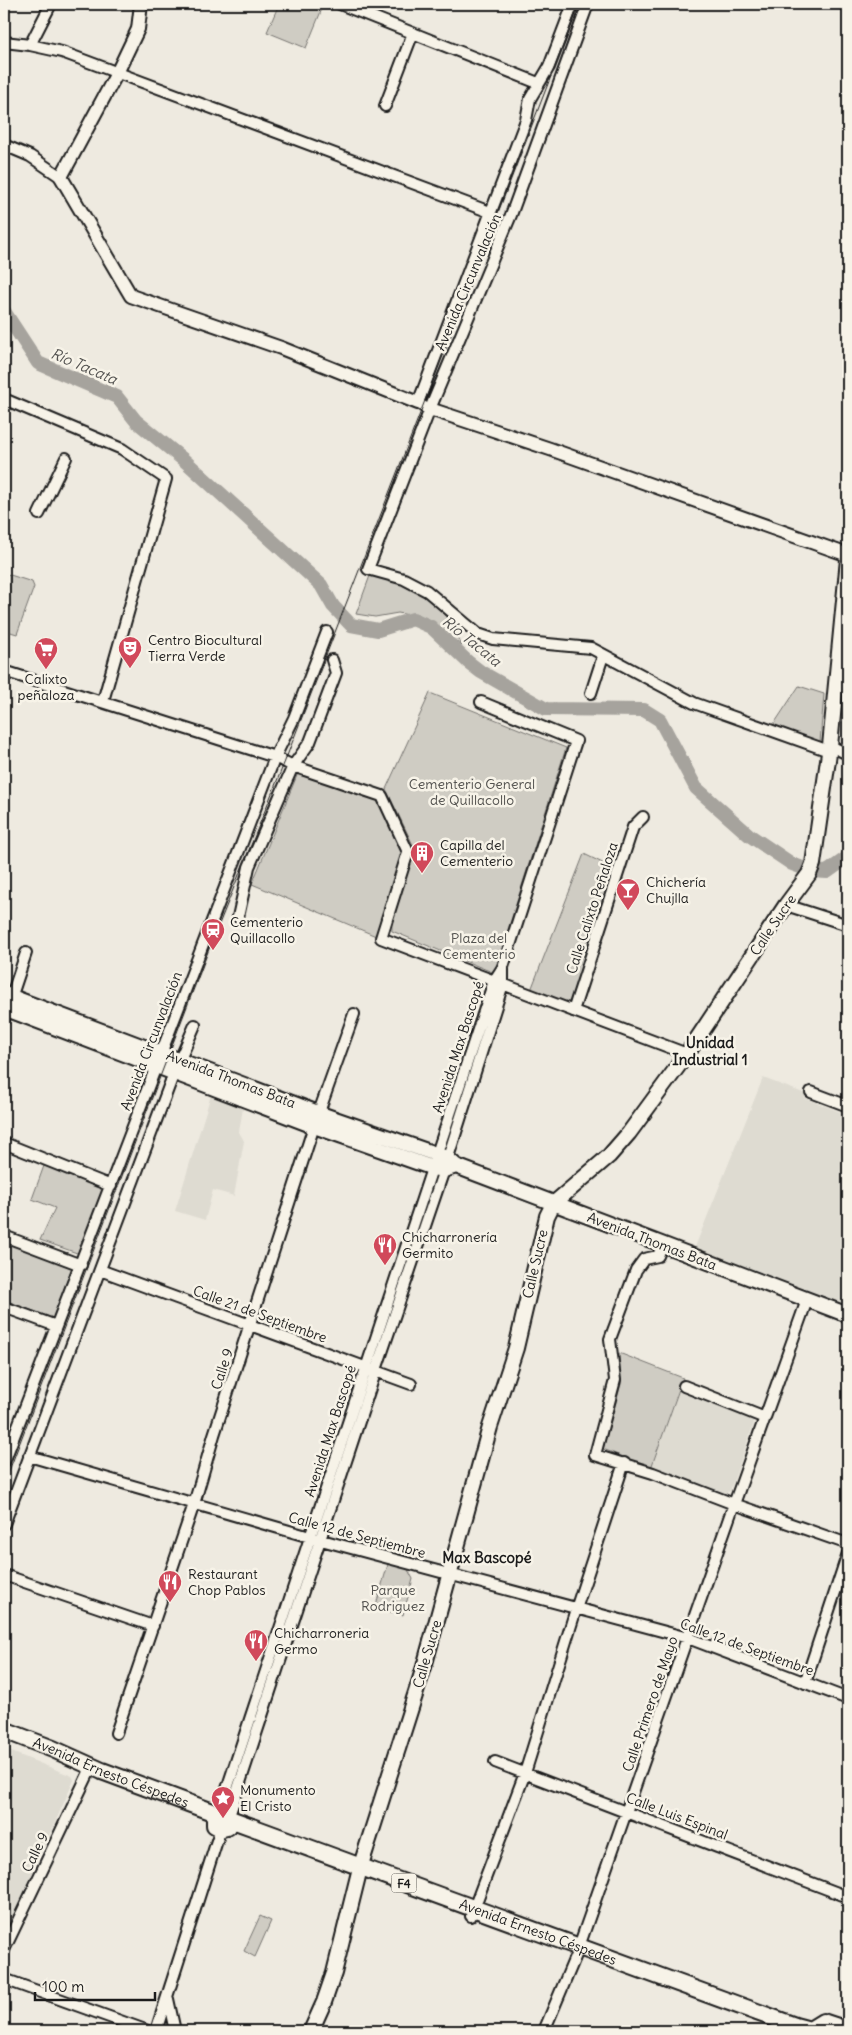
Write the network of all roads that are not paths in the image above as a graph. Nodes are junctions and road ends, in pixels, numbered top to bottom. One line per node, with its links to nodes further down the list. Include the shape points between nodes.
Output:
1 (51, 4): 8 (street)
2 (141, 4): 9 (street, via 138,29)
3 (340, 4): 6 (street)
4 (573, 4): 10 (street, Avenida Circunvalación, via 549,67)
5 (588, 4): 17 (street, Avenida Circunvalación, via 511,215)
6 (413, 33): 10 (street); 11 (street)
7 (4, 42): 8 (street)
8 (30, 45): 9 (street, via 62,52)
9 (117, 74): 13 (street); 14 (street)
10 (538, 83): 14 (street, Avenida Circunvalación)
11 (385, 106)
12 (4, 145): 13 (street, via 30,156)
13 (61, 177): 16 (street, via 131,296 281,348)
14 (490, 212): 16 (street, Avenida Circunvalación)
15 (4, 399): 27 (street, via 122,449 166,479)
16 (418, 403): 17 (street)
17 (430, 410): 20 (street, via 550,448); 23 (street, Avenida Circunvalación, via 368,569 404,579 426,591 478,634 493,639 591,648)
18 (66, 458): 19 (street)
19 (39, 514)
20 (848, 555)
21 (848, 560): 29 (main road, Calle Sucre)
22 (327, 632): 31 (street, Avenida Circunvalación, via 294,718)
23 (603, 656): 26 (street); 29 (street, via 694,703)
24 (332, 660): 32 (street, via 336,673 333,682 310,742)
25 (4, 671): 27 (street)
26 (591, 693)
27 (103, 701): 31 (street)
28 (481, 702): 38 (street, Avenida Max Bascopé, via 576,740)
29 (830, 748): 30 (street); 34 (main road, Calle Sucre, via 811,869)
30 (848, 754)
31 (274, 757): 32 (street); 43 (street, Avenida Circunvalación)
32 (293, 766): 35 (street, via 249,867); 38 (street, via 382,796 408,852 381,938)
33 (643, 817): 40 (street, Calle Calixto Peñaloza, via 633,826)
34 (786, 906): 36 (street); 44 (main road, Calle Sucre)
35 (238, 917)
36 (848, 925)
37 (26, 953): 39 (street)
38 (498, 982): 40 (street); 52 (street, Avenida Max Bascopé)
39 (6, 1005): 43 (main road, Avenida Thomas Bata); 46 (main road, Avenida Thomas Bata)
40 (573, 1011): 44 (street)
41 (354, 1014): 50 (street, Calle 9)
42 (195, 1024): 45 (street)
43 (161, 1052): 45 (main road, Avenida Thomas Bata); 46 (street, Avenida Circunvalación)
44 (688, 1054): 54 (main road, Calle Sucre, via 614,1151)
45 (180, 1060): 47 (street); 50 (main road, Avenida Thomas Bata)
46 (155, 1066): 47 (main road, Avenida Thomas Bata); 53 (street, Avenida Circunvalación)
47 (174, 1073): 50 (main road, Avenida Thomas Bata); 58 (street)
48 (811, 1092): 49 (street)
49 (848, 1106)
50 (316, 1119): 52 (main road, Avenida Thomas Bata); 62 (street, Calle 9)
51 (4, 1143): 53 (street)
52 (443, 1164): 54 (main road, Avenida Thomas Bata); 64 (street, Avenida Max Bascopé)
53 (111, 1186): 57 (street, Avenida Circunvalación)
54 (553, 1204): 56 (main road, Avenida Thomas Bata); 78 (main road, Calle Sucre, via 547,1216 516,1348)
55 (4, 1236): 57 (street)
56 (662, 1246): 59 (main road, Avenida Thomas Bata); 71 (street, via 658,1256 644,1259 636,1270 610,1339 615,1380 596,1455)
57 (81, 1264): 63 (street, Avenida Circunvalación)
58 (100, 1270): 62 (street, Calle 21 de Septiembre); 69 (street)
59 (808, 1300): 61 (main road, Avenida Thomas Bata); 67 (street, Calle Primero de Mayo)
60 (4, 1307): 63 (street)
61 (848, 1315)
62 (251, 1325): 64 (street, Calle 21 de Septiembre); 72 (street, Calle 9)
63 (56, 1326): 68 (street, Avenida Circunvalación)
64 (371, 1368): 65 (street, Calle 21 de Septiembre); 75 (street, Avenida Max Bascopé)
65 (411, 1384)
66 (684, 1386): 67 (street)
67 (765, 1418): 73 (street, Calle Primero de Mayo)
68 (6, 1450): 70 (street, Avenida Circunvalación)
69 (29, 1456): 72 (street, Calle 12 de Septiembre); 74 (street)
70 (4, 1462)
71 (624, 1463): 73 (street); 80 (street)
72 (194, 1504): 75 (street, Calle 12 de Septiembre); 81 (street, Calle 9)
73 (734, 1504): 76 (street); 82 (street, Calle Primero de Mayo)
74 (4, 1524)
75 (316, 1538): 78 (street, Calle 12 de Septiembre); 92 (street, Avenida Max Bascopé)
76 (848, 1544)
77 (848, 1554): 83 (street)
78 (449, 1574): 80 (street, Calle 12 de Septiembre); 93 (main road, Calle Sucre, via 424,1667)
79 (4, 1575): 81 (street)
80 (576, 1608): 82 (street, Calle 12 de Septiembre); 90 (street)
81 (153, 1626): 86 (street, Calle 9)
82 (688, 1638): 83 (street, Calle 12 de Septiembre); 91 (street, Calle Primero de Mayo)
83 (805, 1683): 84 (street, Calle 12 de Septiembre)
84 (848, 1699)
85 (4, 1730): 89 (highway, Avenida Ernesto Céspedes / F4, via 54,1749)
86 (116, 1733)
87 (4, 1740): 89 (highway, Avenida Ernesto Céspedes / F4)
88 (495, 1762): 90 (street, Calle Luis Espinal)
89 (90, 1770): 92 (highway, Avenida Ernesto Céspedes / F4); 96 (street, Calle 9)
90 (525, 1773): 91 (street, Calle Luis Espinal); 95 (street)
91 (627, 1812): 94 (street, Calle Luis Espinal); 97 (street, Calle Primero de Mayo)
92 (223, 1820): 93 (highway, Avenida Ernesto Céspedes / F4); 99 (street, Avenida Max Bascopé)
93 (359, 1872): 95 (highway, Avenida Ernesto Céspedes / F4); 103 (main road, Calle Sucre, via 334,1973)
94 (848, 1897)
95 (473, 1912): 97 (highway, Avenida Ernesto Céspedes / F4)
96 (4, 1950)
97 (578, 1950): 104 (street, Calle Primero de Mayo); 105 (highway, Avenida Ernesto Céspedes / F4); 106 (highway, Avenida Ernesto Céspedes / F4)
98 (4, 1979): 100 (street)
99 (168, 1995): 101 (street, Avenida Max Bascopé); 102 (street)
100 (148, 2031)
101 (156, 2031)
102 (175, 2031)
103 (311, 2031)
104 (544, 2031)
105 (788, 2031)
106 (810, 2031): 107 (highway, Avenida Ernesto Céspedes / F4, via 823,2022)
107 (846, 2031)

